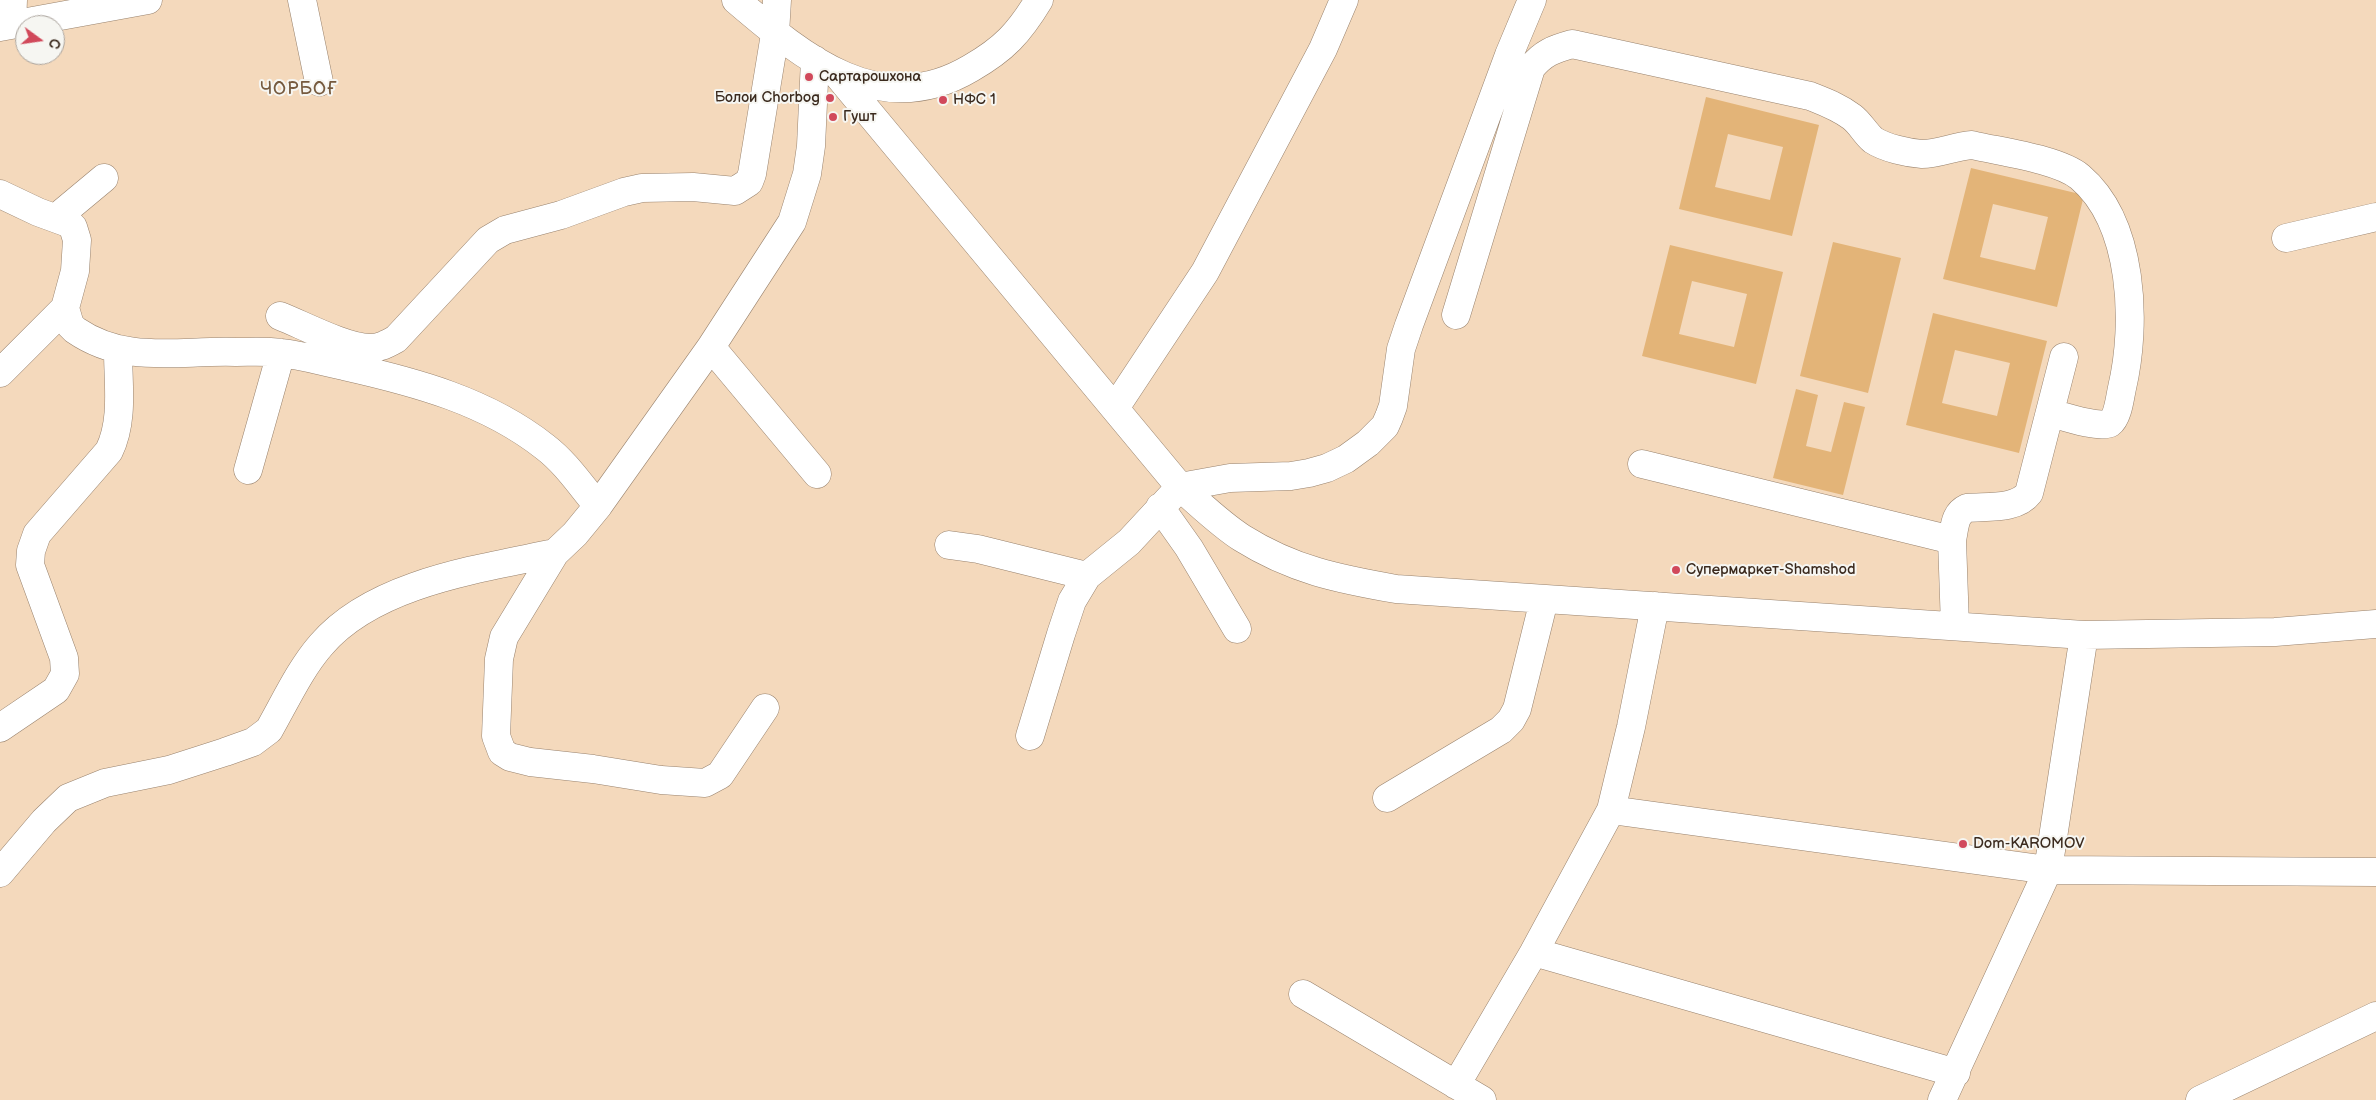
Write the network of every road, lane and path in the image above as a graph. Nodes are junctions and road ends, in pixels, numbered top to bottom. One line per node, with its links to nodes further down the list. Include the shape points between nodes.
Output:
1 (148, 0): 8 (street)
2 (302, 0): 11 (street)
3 (736, 0): 9 (street)
4 (777, 0): 9 (street)
5 (1039, 0): 10 (street, via 1023,27 994,54 960,74 927,87 901,90 867,84)
6 (1344, 0): 25 (street, via 1323,49 1205,272)
7 (1532, 0): 30 (street, via 1406,333 1393,406 1385,426 1353,454 1328,468 1291,476 1230,478)
8 (8, 17)
9 (775, 34): 10 (street); 19 (street, via 752,174 742,188 735,191 693,187 642,188 506,230 488,240 396,339 383,346 368,348 352,344)
10 (826, 66): 20 (street, via 806,174 792,222); 25 (street)
11 (319, 82)
12 (104, 178): 15 (street)
13 (0, 194): 15 (street)
14 (2376, 217): 16 (street)
15 (56, 218): 17 (street, via 73,227 77,240 75,272)
16 (2286, 238)
17 (65, 308): 21 (street, via 74,330); 24 (street)
18 (1456, 314): 26 (street, via 1531,68 1551,49 1572,44 1810,96 1832,104 1854,118 1867,134 1881,144 1911,152 1934,153 1972,145 2059,165 2079,176 2094,191 2112,221 2123,254 2129,292 2126,371 2114,419 2110,422 2098,424)
19 (280, 316)
20 (711, 347): 29 (street); 31 (street)
21 (118, 351): 22 (street, via 156,355 207,351); 44 (street, via 118,425 114,442 37,534 31,551 30,565 64,658 65,674 56,690)
22 (281, 353): 28 (street); 31 (street, via 408,381 461,399 546,447)
23 (2064, 357): 26 (street)
24 (0, 373)
25 (1114, 408): 30 (street)
26 (2051, 413): 33 (street, via 2032,487 2025,498 2014,504 1961,510)
27 (1642, 464): 33 (street)
28 (248, 470)
29 (817, 474)
30 (1180, 487): 32 (street); 37 (street, via 1241,537 1285,560 1332,578 1396,589)
31 (598, 506): 35 (street, via 576,534)
32 (1160, 507): 36 (street, via 1129,542); 41 (street, via 1189,548)
33 (1952, 540): 40 (street)
34 (949, 545): 36 (street)
35 (555, 553): 43 (street, via 504,636 499,659 496,736 502,752 530,762 705,783 720,775); 49 (street, via 462,572 379,601 357,613 320,646 269,730 261,737 170,770 105,783 68,798)
36 (1087, 576): 45 (street, via 1072,602 1060,634)
37 (1544, 600): 38 (street); 46 (street, via 1517,708 1511,720 1501,730)
38 (1656, 606): 40 (street); 47 (street)
39 (2376, 624): 42 (street, via 2274,632)
40 (1955, 626): 42 (street)
41 (1237, 629)
42 (2084, 635): 48 (street)
43 (765, 708)
44 (0, 728)
45 (1030, 736)
46 (1387, 798)
47 (1611, 810): 48 (street); 51 (street)
48 (2048, 870): 50 (street); 54 (street)
49 (0, 872)
50 (2376, 872)
51 (1534, 952): 54 (street); 55 (street)
52 (1303, 994): 55 (street)
53 (2376, 1016): 58 (street)
54 (1956, 1074): 57 (street)
55 (1456, 1085): 56 (street)
56 (1482, 1100)
57 (1942, 1100)
58 (2200, 1100)

